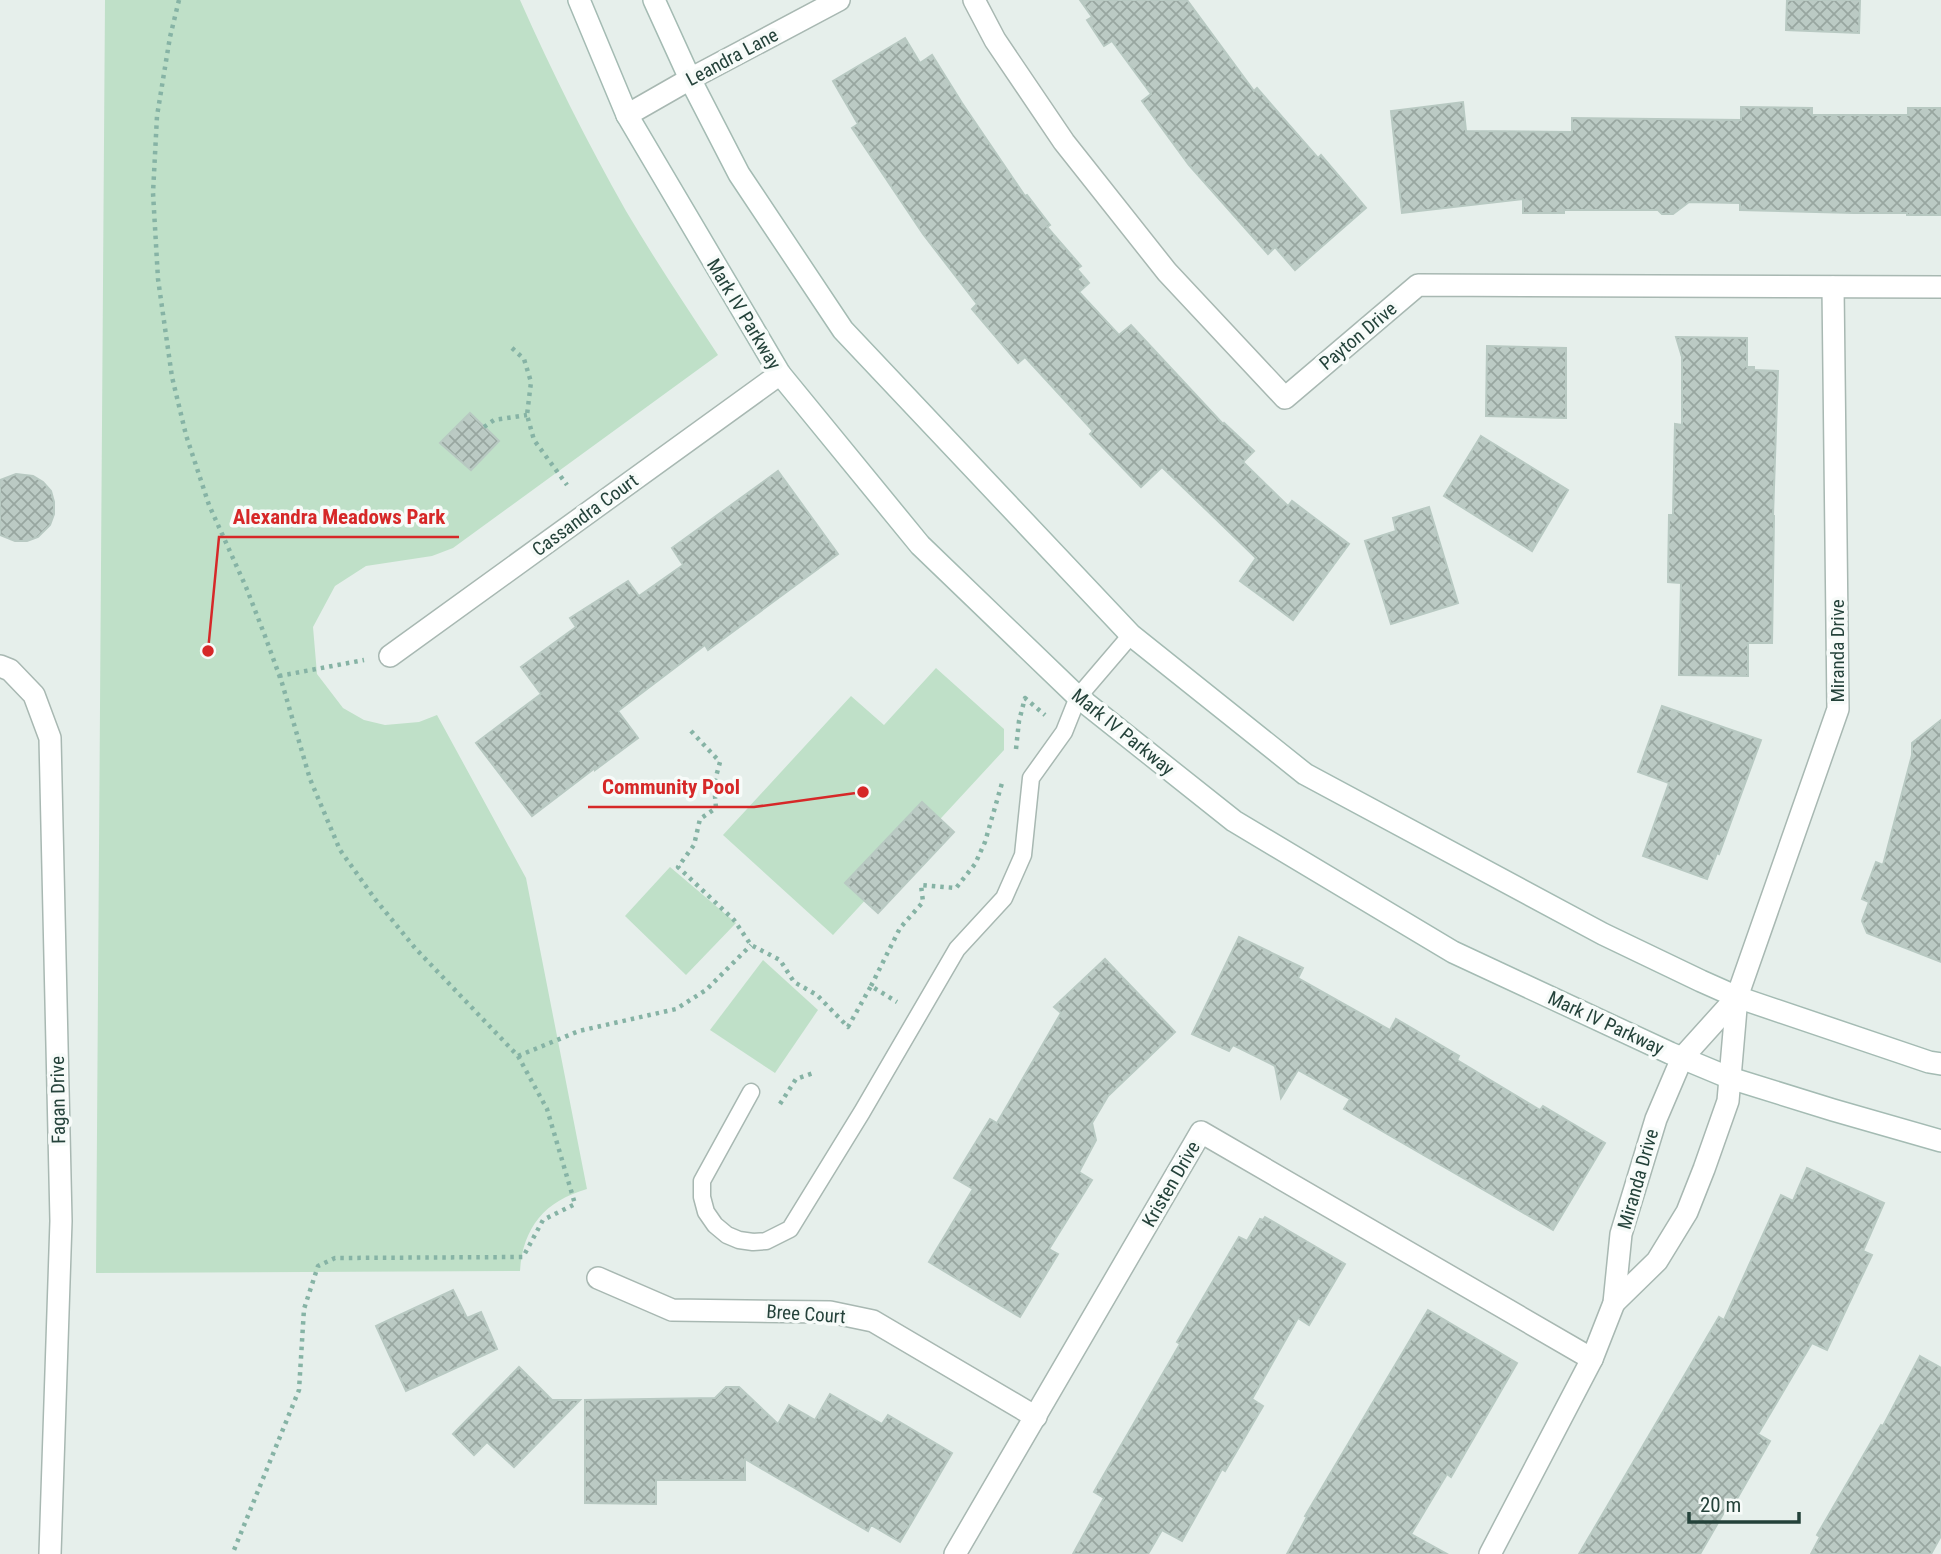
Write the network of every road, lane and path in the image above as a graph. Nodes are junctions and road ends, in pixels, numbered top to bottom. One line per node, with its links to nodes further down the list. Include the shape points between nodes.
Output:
1 (179, 0): 18 (path, via 157,116 153,193 158,279 172,377 209,505)
2 (579, 0): 7 (street, Mark IV Parkway)
3 (654, 0): 6 (street)
4 (839, 0): 6 (street, Leandra Lane)
5 (974, 0): 9 (street, Payton Drive, via 995,40 1064,142 1167,272 1285,398 1418,285)
6 (690, 79): 7 (street, Leandra Lane); 15 (street, via 739,174 843,330)
7 (627, 115): 11 (street, Mark IV Parkway)
8 (1941, 286): 9 (street, Payton Drive)
9 (1833, 287): 26 (street, Miranda Drive, via 1838,709)
10 (512, 348): 12 (path, via 524,359 531,382)
11 (780, 374): 16 (street, Cassandra Court); 19 (street, Mark IV Parkway, via 920,545)
12 (527, 415): 13 (path, via 494,420); 14 (path, via 534,440)
13 (484, 427)
14 (566, 485)
15 (1131, 635): 19 (lane); 26 (street, via 1305,774 1603,934)
16 (390, 656): 18 (path)
17 (0, 666): 40 (street, Fagan Drive, via 34,695 50,738 61,1221)
18 (279, 676): 28 (path, via 310,779 340,850 415,948)
19 (1078, 697): 27 (lane, via 1064,732 1031,778 1023,855 1004,898 957,950); 29 (street, Mark IV Parkway, via 1234,821 1453,952)
20 (1045, 715): 22 (path, via 1025,698)
21 (691, 731): 24 (path, via 720,762 714,784 716,808 700,819 694,845 678,867 734,920)
22 (1013, 757)
23 (1004, 779): 25 (path, via 975,864 956,888 921,885 923,902 900,928)
24 (751, 945): 25 (path, via 780,960 793,982 817,995 848,1027); 28 (path, via 706,990 676,1009 579,1031)
25 (871, 986): 27 (path)
26 (1738, 997): 29 (street, Miranda Drive); 30 (street); 32 (street, Miranda Drive)
27 (919, 1015): 33 (lane, via 790,1229 753,1242 727,1235 715,1225 702,1197 702,1181)
28 (518, 1056): 41 (path, via 547,1109 575,1204 543,1220 523,1257 335,1258 318,1266 303,1309 299,1390)
29 (1682, 1058): 32 (street, Mark IV Parkway); 37 (street, Miranda Drive, via 1656,1119 1621,1234)
30 (1941, 1064)
31 (816, 1072): 34 (path, via 796,1079)
32 (1730, 1077): 35 (street, Mark IV Parkway); 37 (street, Miranda Drive, via 1728,1101 1686,1212 1657,1261)
33 (751, 1092)
34 (780, 1104)
35 (1941, 1140)
36 (598, 1278): 39 (street, Bree Court, via 672,1310 830,1312 873,1321)
37 (1615, 1303): 38 (street, Miranda Drive)
38 (1592, 1359): 39 (street, Kristen Drive, via 1201,1132); 43 (street, Miranda Drive)
39 (1036, 1417): 42 (street, Kristen Drive)
40 (50, 1554)
41 (234, 1554)
42 (956, 1554)
43 (1490, 1554)

